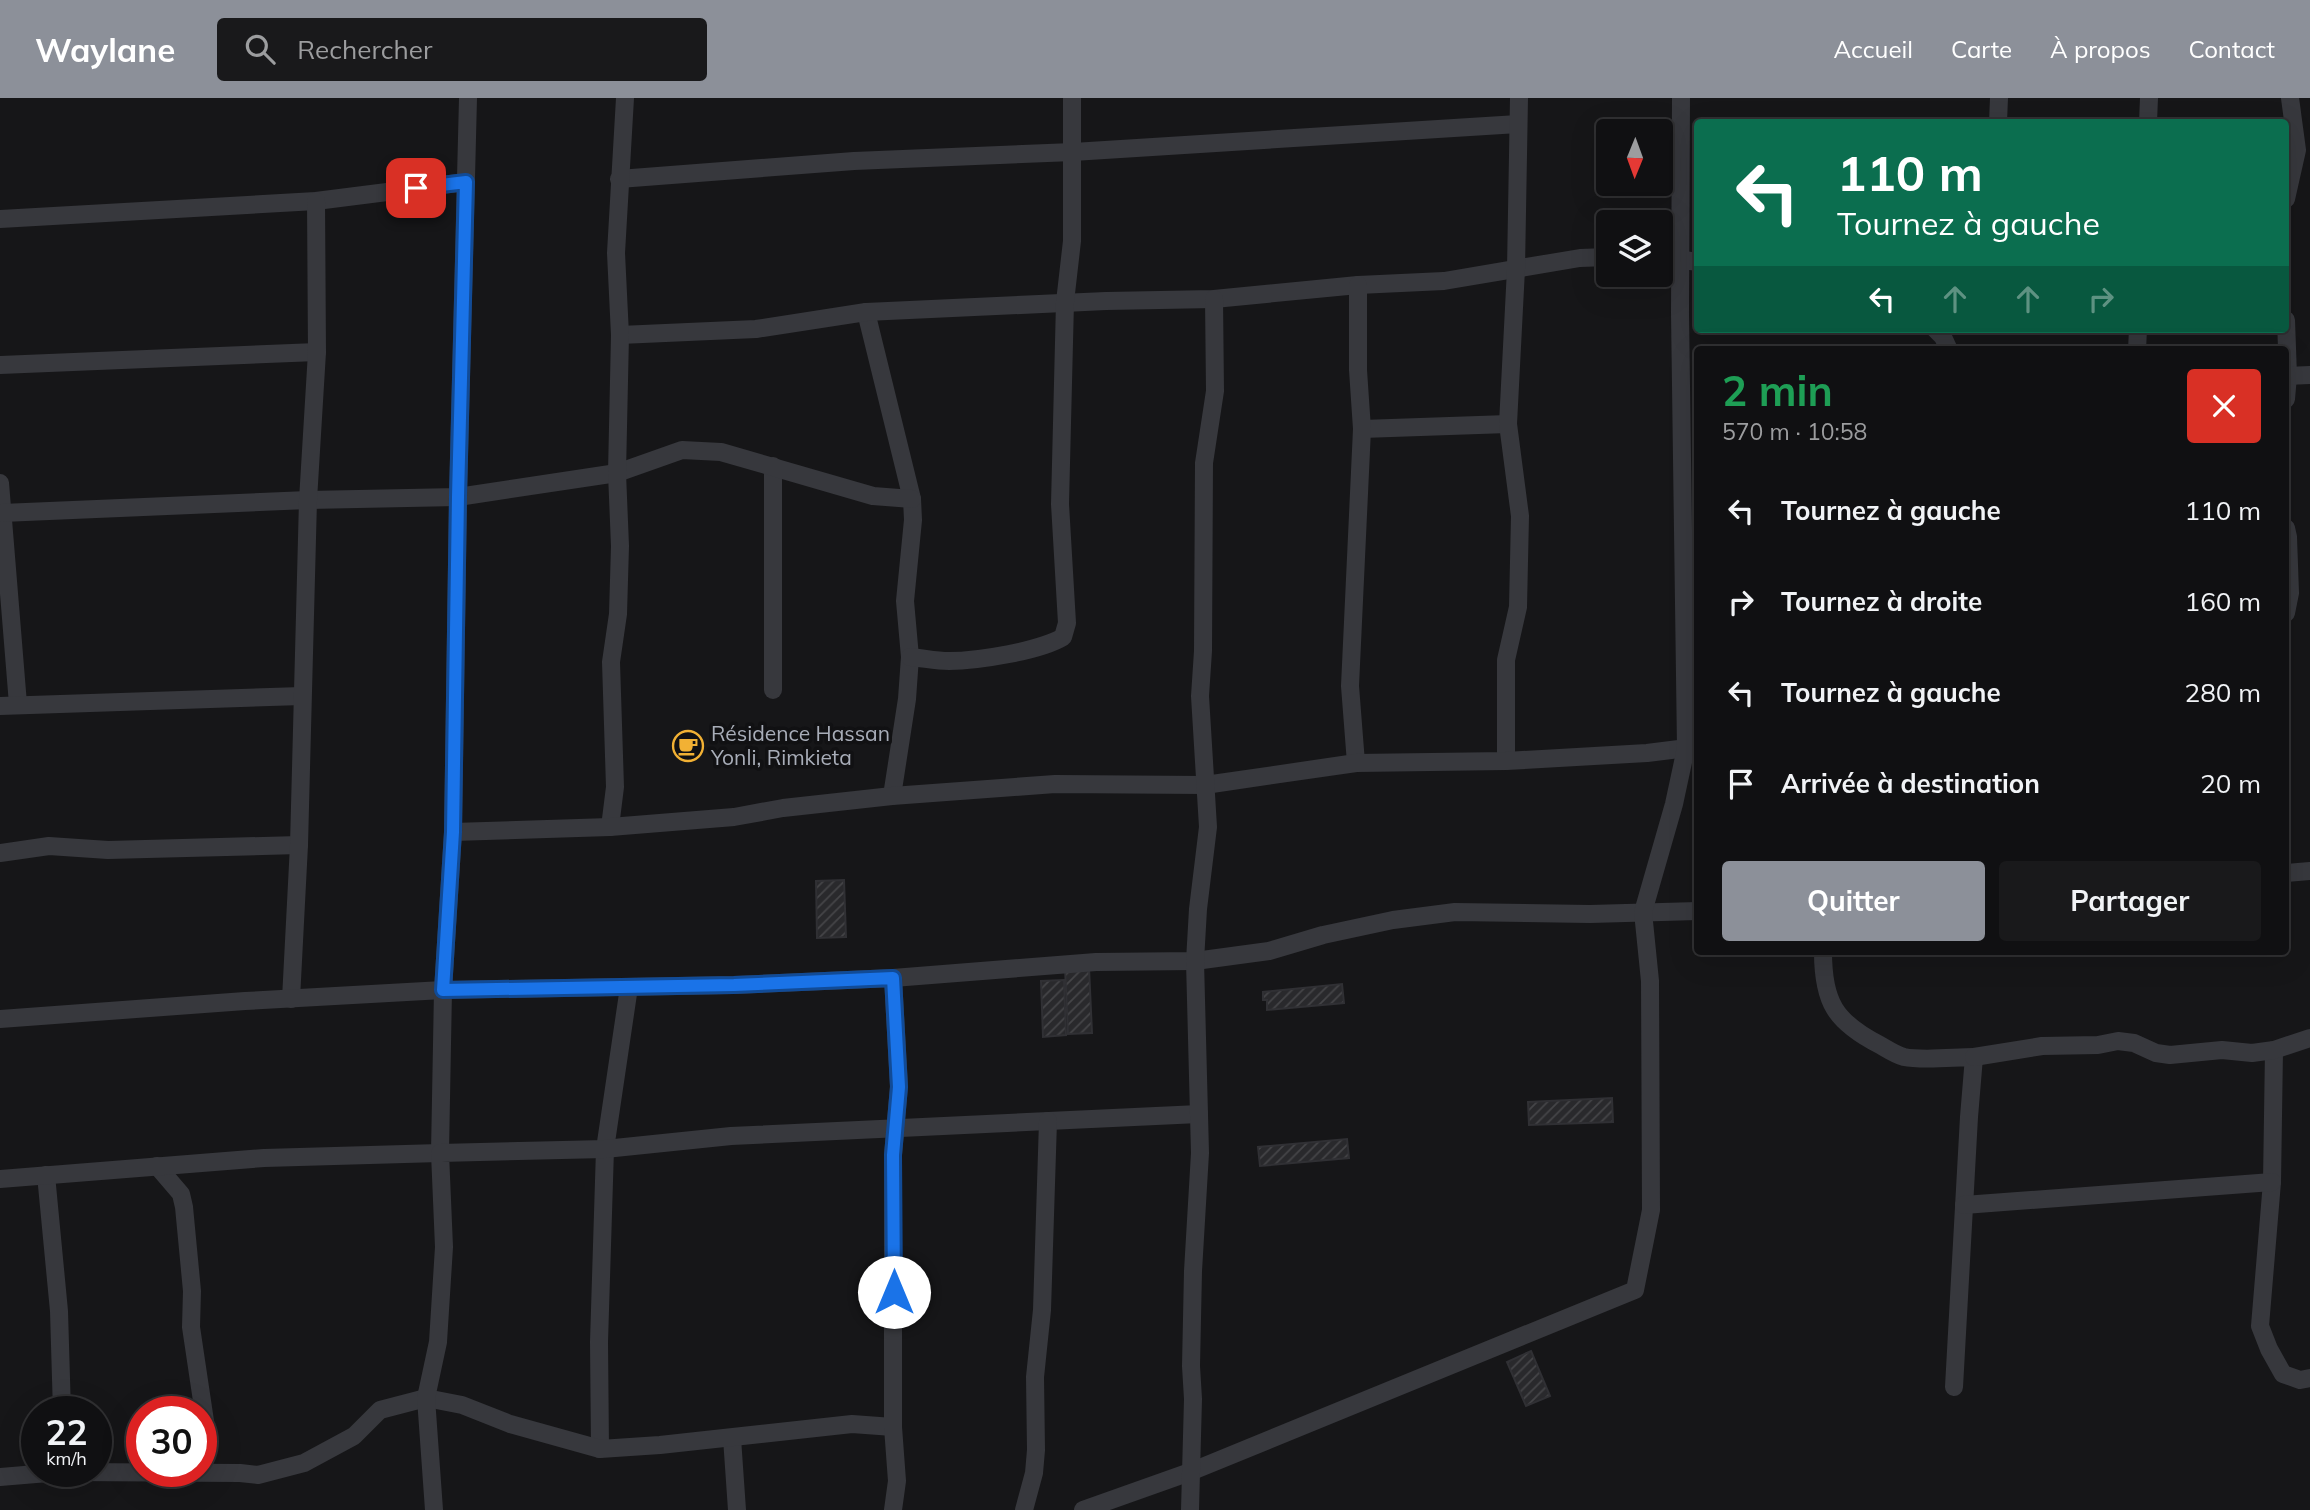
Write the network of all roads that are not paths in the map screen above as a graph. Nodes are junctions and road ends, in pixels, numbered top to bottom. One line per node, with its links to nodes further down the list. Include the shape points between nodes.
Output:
1 (468, 98): 14 (street)
2 (625, 98): 13 (street)
3 (1072, 98): 12 (street)
4 (1519, 98): 11 (street)
5 (1681, 98): 19 (street)
6 (1999, 98): 9 (street)
7 (2149, 98): 10 (street)
8 (2290, 98): 15 (street, via 2297,150)
9 (1998, 119)
10 (2148, 119)
11 (1518, 124): 12 (street); 20 (street)
12 (1073, 152): 13 (street, via 853,161); 23 (street, via 1072,241)
13 (619, 179): 25 (street)
14 (466, 182): 16 (street); 35 (street)
15 (2289, 186)
16 (316, 201): 17 (street); 26 (street)
17 (0, 219)
18 (1596, 257): 20 (street)
19 (1689, 261): 46 (street)
20 (1516, 269): 21 (street, via 1444,281); 30 (street)
21 (1358, 285): 22 (street); 31 (street)
22 (1214, 299): 23 (street); 49 (street, via 1215,391 1205,463 1200,696)
23 (1065, 302): 24 (street); 41 (street, via 1060,504 1067,623 1063,637 995,656 949,661)
24 (866, 312): 25 (street, via 755,329); 36 (street)
25 (620, 335): 33 (street)
26 (317, 352): 27 (street); 37 (street)
27 (0, 365)
28 (2310, 375): 29 (street)
29 (2289, 376)
30 (1508, 424): 31 (street); 47 (street, via 1520,516 1518,607 1506,660)
31 (1362, 429): 48 (street, via 1350,686)
32 (773, 466): 33 (street, via 721,452 681,450); 36 (street, via 873,496); 42 (street)
33 (617, 473): 35 (street); 51 (street, via 620,546 610,686 615,787)
34 (0, 483): 38 (street)
35 (458, 497): 37 (street); 52 (street)
36 (912, 499): 41 (street, via 905,601)
37 (309, 500): 38 (street); 43 (street)
38 (2, 513): 44 (street)
39 (2289, 565): 40 (street)
40 (2289, 598)
41 (910, 657): 50 (street)
42 (773, 690)
43 (302, 696): 44 (street); 53 (street)
44 (19, 704): 45 (street)
45 (0, 706)
46 (1692, 748): 47 (street); 58 (street)
47 (1506, 761): 48 (street)
48 (1356, 763): 49 (street)
49 (1205, 785): 50 (street, via 1055,784); 60 (street, via 1208,827)
50 (892, 796): 51 (street, via 734,817)
51 (610, 827): 52 (street)
52 (453, 832): 63 (street)
53 (299, 845): 54 (street, via 108,850 49,846); 64 (street)
54 (0, 853)
55 (2310, 871): 56 (street)
56 (2289, 873)
57 (1694, 911): 58 (street)
58 (1643, 912): 60 (street, via 1455,912 1393,920 1269,951); 87 (street, via 1650,981 1651,1210 1635,1290)
59 (1823, 955): 68 (street, via 1827,998 1842,1020 1862,1036 1903,1057)
60 (1195, 961): 61 (street, via 1096,962); 69 (street)
61 (893, 978): 62 (street); 71 (street, via 899,1087)
62 (629, 987): 63 (street); 72 (street)
63 (443, 990): 64 (street); 73 (street)
64 (291, 999): 65 (street)
65 (0, 1019)
66 (2310, 1038): 67 (street)
67 (2274, 1050): 68 (street, via 2170,1055 2119,1041); 77 (street)
68 (1974, 1057): 78 (street)
69 (1199, 1114): 70 (street); 87 (street)
70 (1048, 1121): 71 (street); 94 (street, via 1042,1310 1035,1377 1036,1450)
71 (894, 1128): 72 (street, via 730,1136); 84 (street)
72 (605, 1149): 73 (street); 86 (street)
73 (440, 1153): 74 (street); 83 (street, via 443,1260 438,1342)
74 (157, 1166): 75 (street); 82 (street, via 181,1194 184,1207 191,1327)
75 (46, 1175): 76 (street); 81 (street, via 60,1311)
76 (0, 1179)
77 (2272, 1182): 78 (street); 79 (street, via 2260,1326 2283,1374)
78 (1964, 1205): 80 (street)
79 (2310, 1378)
80 (1954, 1387)
81 (62, 1396)
82 (201, 1396)
83 (426, 1398): 86 (street); 88 (street, via 380,1410 354,1436 304,1463 258,1475); 91 (street)
84 (893, 1427): 85 (street, via 852,1424); 93 (street, via 897,1481)
85 (732, 1438): 86 (street); 92 (street)
86 (600, 1449)
87 (1190, 1472): 95 (street); 96 (street)
88 (217, 1473)
89 (21, 1475): 90 (street)
90 (0, 1477)
91 (434, 1510)
92 (737, 1510)
93 (893, 1510)
94 (1024, 1510)
95 (1083, 1510)
96 (1190, 1510)

